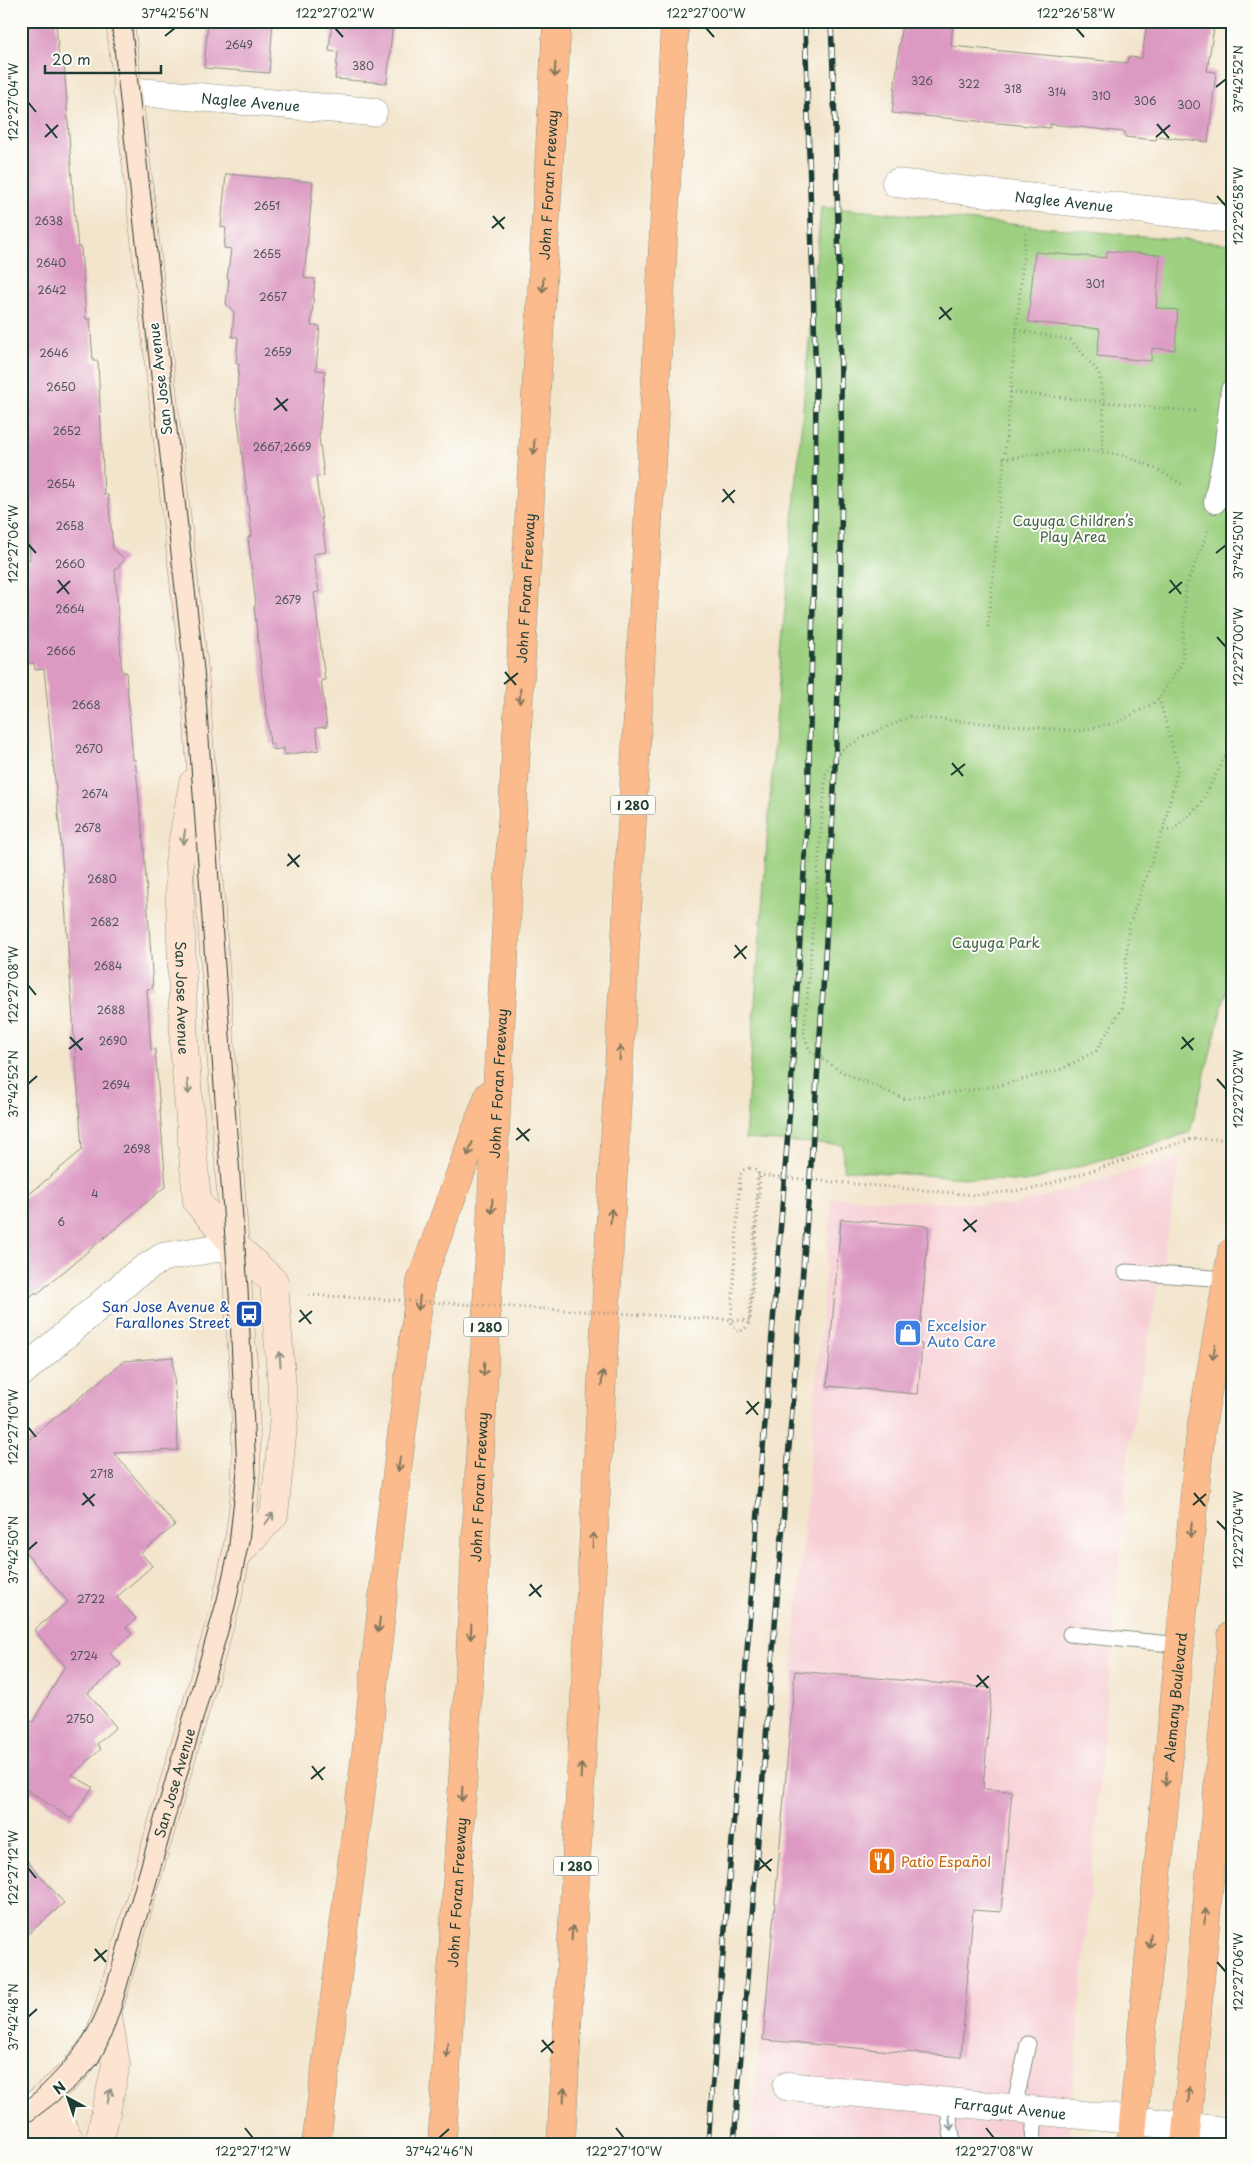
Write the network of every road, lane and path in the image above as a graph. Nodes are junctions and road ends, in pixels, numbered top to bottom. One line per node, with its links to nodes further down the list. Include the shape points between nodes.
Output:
1 (120, 21): 4 (main road, San Jose Avenue)
2 (557, 21): 22 (main road, John F Foran Freeway / I 280, one-way to 22)
3 (675, 21): 49 (main road, I 280, one-way to 3)
4 (127, 91): 5 (street, Naglee Avenue); 19 (main road, San Jose Avenue)
5 (373, 112)
6 (896, 183): 7 (street, Naglee Avenue)
7 (1030, 197): 8 (street, Naglee Avenue); 9 (path)
8 (1232, 219)
9 (1016, 330): 11 (path); 12 (path, via 1071,340 1099,374)
10 (1232, 390): 13 (street)
11 (1010, 392): 12 (path); 15 (path)
12 (1104, 402): 13 (path); 14 (path)
13 (1229, 416): 16 (street)
14 (1102, 451): 15 (path, via 1062,450); 16 (path, via 1141,462)
15 (1003, 458): 17 (path)
16 (1215, 502): 18 (path, via 1204,545 1186,587 1182,663)
17 (988, 626)
18 (1159, 698): 21 (path, via 1178,767); 21 (path, via 1118,722 1079,731 910,717 843,750 826,771 804,1035 810,1051 842,1072 905,1099 997,1086 1062,1069 1096,1052 1122,1008 1130,925)
19 (200, 737): 24 (main road, San Jose Avenue); 24 (main road, San Jose Avenue, one-way to 24, via 180,863 184,1047 197,1202)
20 (1232, 745): 21 (path, via 1199,806 1172,830)
21 (1162, 830)
22 (498, 1070): 47 (main road, one-way to 47, via 421,1281); 48 (main road, John F Foran Freeway / I 280, one-way to 48)
23 (1232, 1139): 28 (path, bridge, via 1192,1139 1033,1189 976,1195 938,1191 796,1179 768,1176 758,1175 758,1185 750,1313 749,1323 739,1332 731,1322 732,1312 733,1282 740,1175 749,1168 757,1170 760,1177 750,1321 740,1321 731,1320 672,1317)
24 (234, 1246): 29 (street, via 163,1257 135,1275); 30 (main road, San Jose Avenue, via 244,1377 246,1470); 30 (main road, San Jose Avenue, one-way to 24, via 274,1515 284,1416 274,1282)
25 (1232, 1252): 27 (main road, Alemany Boulevard)
26 (1126, 1272): 27 (lane)
27 (1227, 1279): 33 (main road, Alemany Boulevard, one-way to 33, via 1201,1429)
28 (309, 1295)
29 (21, 1373)
30 (237, 1555): 34 (main road, San Jose Avenue, via 227,1600)
31 (1070, 1634): 33 (lane)
32 (1232, 1635): 43 (main road, one-way to 32)
33 (1180, 1645): 41 (main road, Alemany Boulevard, one-way to 41)
34 (108, 2011): 37 (main road, San Jose Avenue, via 97,2042 73,2072); 46 (main road, San Jose Avenue, one-way to 34, via 116,2065)
35 (1028, 2044): 39 (lane)
36 (787, 2086): 38 (street, Farragut Avenue)
37 (45, 2097): 40 (street); 44 (main road); 45 (main road)
38 (946, 2102): 39 (street, Farragut Avenue); 50 (lane, one-way to 50)
39 (1024, 2109): 41 (street, Farragut Avenue); 51 (lane)
40 (21, 2117)
41 (1132, 2132): 43 (street, Farragut Avenue)
42 (1232, 2132): 43 (street, Farragut Avenue)
43 (1186, 2136)
44 (37, 2144)
45 (72, 2144)
46 (99, 2144)
47 (316, 2144)
48 (442, 2144)
49 (561, 2144)
50 (953, 2144)
51 (1033, 2144)

